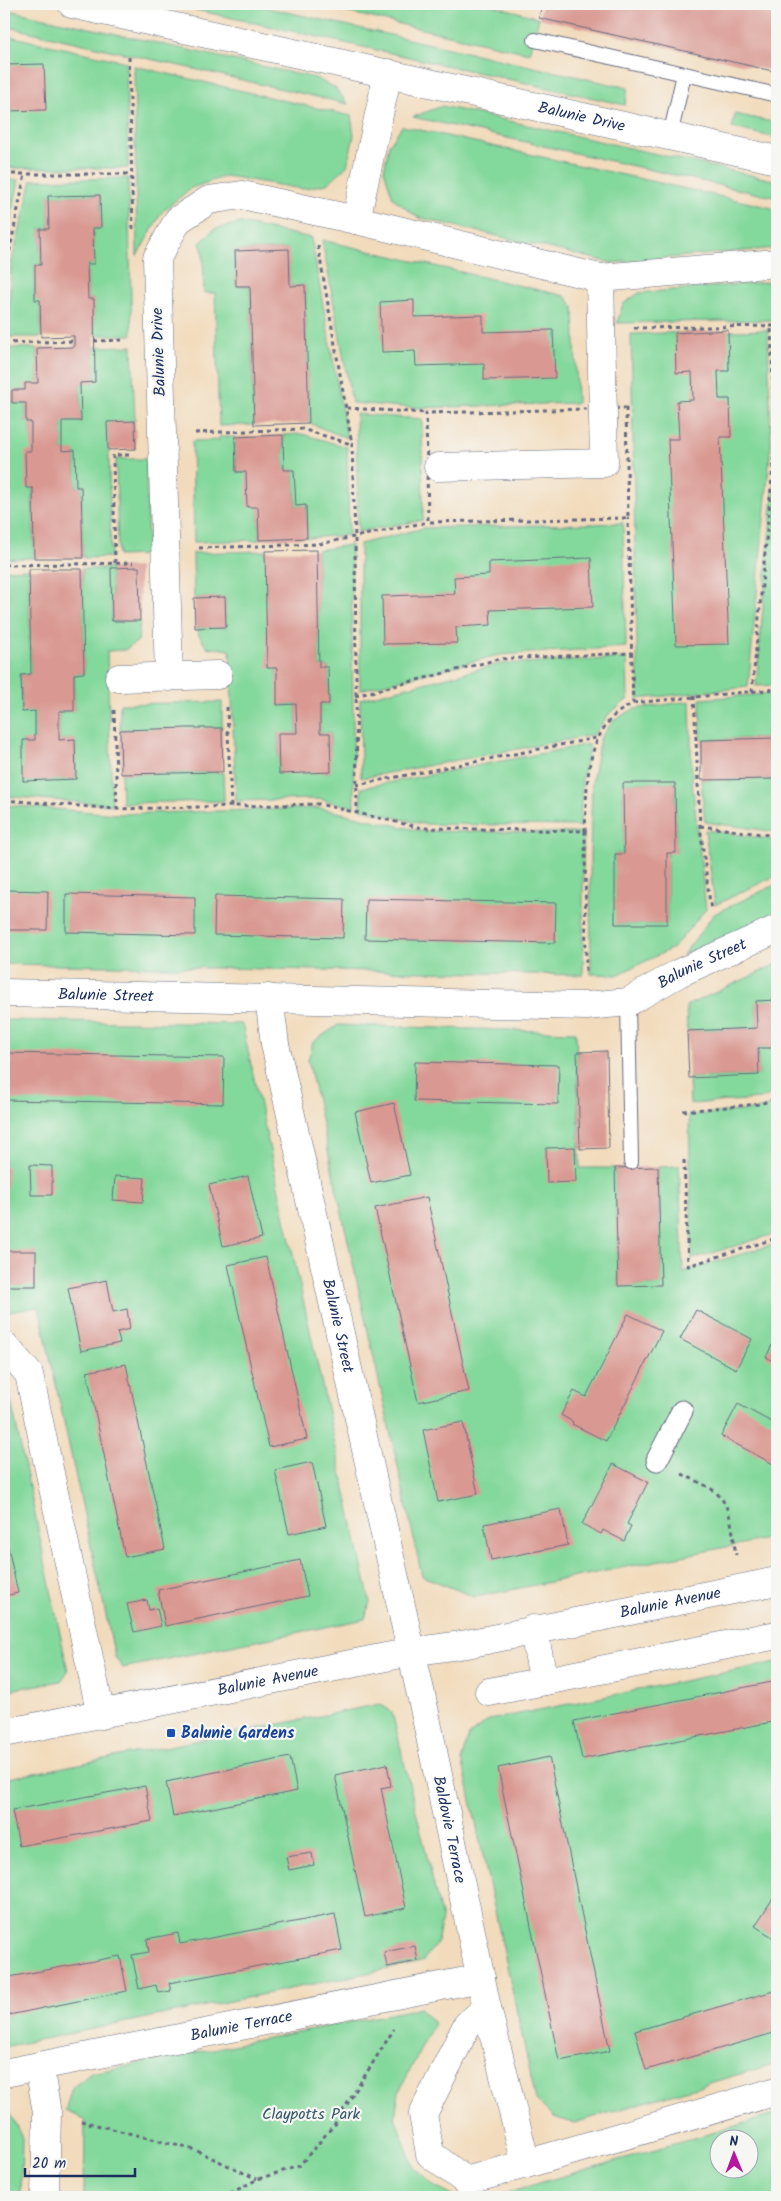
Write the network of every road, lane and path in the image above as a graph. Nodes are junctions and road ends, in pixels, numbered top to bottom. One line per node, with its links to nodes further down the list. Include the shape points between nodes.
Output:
1 (72, 4): 4 (street, Balunie Drive)
2 (535, 40): 5 (lane)
3 (130, 57): 11 (path)
4 (388, 73): 7 (street, Balunie Drive); 13 (street)
5 (684, 74): 6 (lane); 7 (lane)
6 (777, 95)
7 (670, 136): 8 (street, Balunie Drive)
8 (777, 160)
9 (4, 174): 10 (path)
10 (25, 174): 11 (path); 17 (path, via 6,264)
11 (132, 174): 14 (path)
12 (311, 211): 13 (street, Balunie Drive); 23 (path); 25 (street, Balunie Drive, via 242,196 209,200 178,220 157,258)
13 (356, 220): 16 (street, Balunie Drive)
14 (133, 242)
15 (777, 263): 16 (street, Balunie Drive)
16 (600, 278): 20 (street)
17 (4, 307)
18 (772, 326): 19 (path); 20 (path); 27 (path)
19 (777, 326)
20 (601, 329): 28 (street, via 604,463)
21 (74, 341): 22 (path)
22 (4, 343)
23 (347, 408): 24 (path); 26 (path)
24 (426, 413)
25 (162, 444): 26 (path, via 302,429); 32 (street, Balunie Drive); 33 (path, via 113,455)
26 (352, 444): 31 (path)
27 (776, 445): 40 (path)
28 (438, 467)
29 (628, 518): 35 (path)
30 (428, 522): 31 (path)
31 (354, 538): 32 (path, via 318,544 193,548); 41 (path)
32 (165, 562): 33 (path); 37 (street, Balunie Drive)
33 (115, 563): 34 (path)
34 (4, 565)
35 (632, 653): 41 (path, via 500,660); 43 (path)
36 (218, 675): 37 (street); 47 (path, via 226,696)
37 (169, 677): 38 (street)
38 (119, 678): 48 (path, via 113,699)
39 (777, 690): 40 (path)
40 (752, 692): 42 (path)
41 (355, 696): 45 (path)
42 (694, 696): 43 (path); 50 (path)
43 (633, 704): 44 (path, via 612,717)
44 (596, 738): 45 (path); 51 (path, via 588,779)
45 (356, 784): 49 (path)
46 (4, 800): 48 (path)
47 (231, 807): 48 (path); 49 (path, via 319,804)
48 (117, 810)
49 (357, 813): 51 (path, via 422,828)
50 (700, 826): 52 (path); 53 (path)
51 (586, 831): 58 (path)
52 (777, 836)
53 (711, 911)
54 (777, 928): 57 (street, Balunie Street, via 679,973)
55 (4, 993): 56 (street, Balunie Street)
56 (269, 998): 58 (street, Balunie Street); 71 (street, Balunie Street, via 275,1044)
57 (628, 1002): 58 (street, Balunie Street); 62 (lane)
58 (586, 1006)
59 (777, 1098): 60 (path, via 760,1104)
60 (683, 1111)
61 (684, 1160): 63 (path, via 688,1266)
62 (631, 1162)
63 (777, 1238)
64 (4, 1345): 74 (street, via 29,1374)
65 (682, 1411): 66 (street)
66 (657, 1460): 68 (path, via 713,1490 723,1499)
67 (777, 1581): 68 (street, Balunie Avenue)
68 (742, 1588): 69 (street, Balunie Avenue)
69 (533, 1629): 71 (street, Balunie Avenue); 72 (street)
70 (777, 1635): 72 (street)
71 (412, 1652): 74 (street, Balunie Avenue); 76 (street, Baldovie Terrace)
72 (544, 1681): 73 (street)
73 (489, 1692)
74 (101, 1715): 75 (street, Balunie Avenue)
75 (4, 1733)
76 (481, 1978): 77 (street, Balunie Terrace); 78 (street, Baldovie Terrace)
77 (403, 1994): 79 (street, Balunie Terrace); 84 (path, via 406,2011 334,2125 299,2166)
78 (487, 2008): 83 (street, Baldovie Terrace); 83 (street, via 467,2024 423,2114 430,2154 466,2181)
79 (39, 2066): 80 (street, Balunie Terrace); 82 (street)
80 (4, 2073)
81 (777, 2091): 83 (street)
82 (46, 2113): 84 (path, via 195,2150); 85 (street)
83 (526, 2164)
84 (258, 2179): 86 (path)
85 (45, 2197)
86 (223, 2197)

